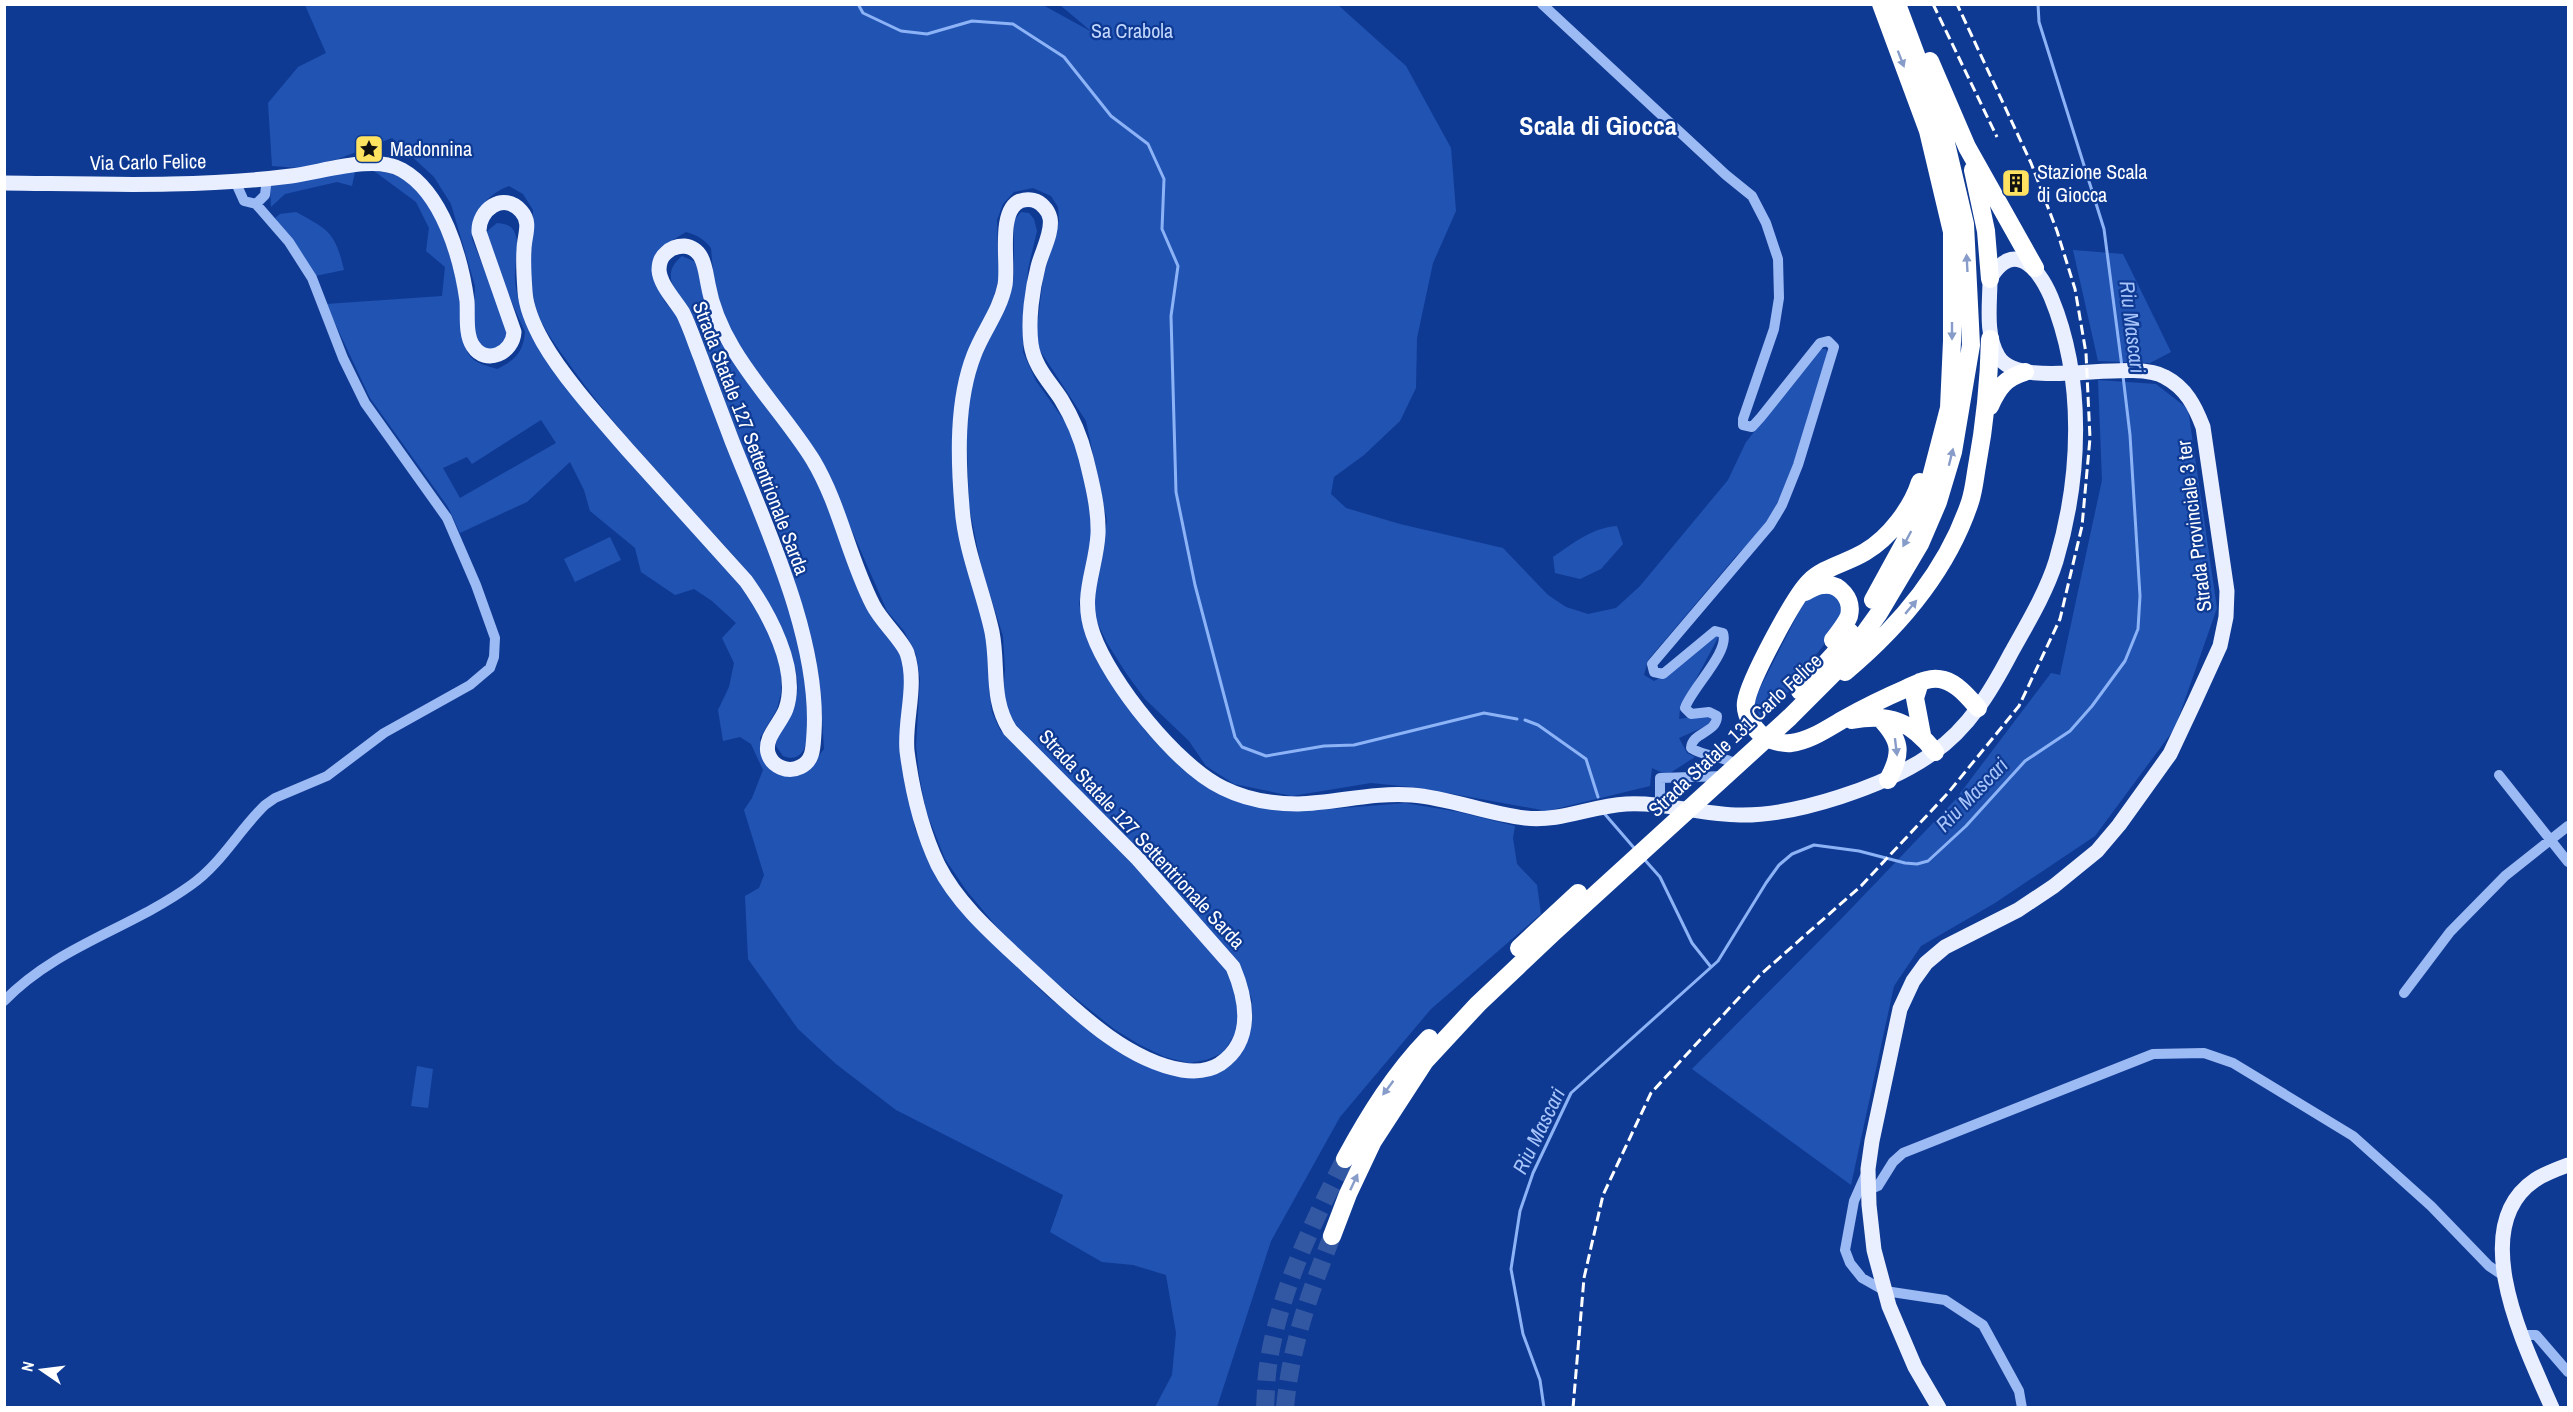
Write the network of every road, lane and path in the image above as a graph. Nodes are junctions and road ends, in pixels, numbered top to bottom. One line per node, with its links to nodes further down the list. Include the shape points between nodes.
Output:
1 (1542, 4): 26 (street, via 1752,196 1766,223 1778,259 1779,298 1774,329 1743,425 1750,428 1761,417 1820,343 1828,341 1834,349 1782,505 1770,525 1652,664 1654,672 1663,674 1715,632 1723,633 1725,639 1710,670 1685,708 1690,714 1709,712 1717,716 1713,727 1695,738 1690,748 1730,760 1736,764 1736,773 1660,778)
2 (1881, 4): 14 (highway, Strada Statale 131 Carlo Felice, one-way to 14, via 1928,131 1952,232)
3 (1898, 9): 4 (highway, via 1926,51); 19 (highway, Strada Statale 131 Carlo Felice, one-way to 3, via 1841,666 1879,613 1920,544 1953,453 1971,345 1965,224 1941,122)
4 (1967, 147): 10 (highway); 11 (highway, via 1986,231)
5 (293, 176): 6 (main road, Via Carlo Felice); 26 (main road, Strada Statale 127 Settentrionale Sarda, via 384,163 422,186 434,201 464,277 471,344 486,355 506,351 514,332 479,224 486,210 500,203 522,211 528,226 525,292 530,317 544,344 597,414 746,581 766,610 785,660 788,690 786,707 770,738 768,751 776,765 792,770 807,762 813,748 815,713 807,655 777,552 685,316 660,276 661,260 671,249 687,246 700,255 713,309 724,335 815,463 874,606 906,650 911,679 906,746 920,820 939,867 980,923 1086,1020 1126,1048 1183,1070 1211,1070 1231,1056 1242,1036 1245,1011 1242,988 1233,967 1138,859 1011,730 1000,714 991,628 968,549 962,512 960,435 965,387 974,354 1004,290 1007,218 1018,202 1039,203 1050,220 1036,272 1031,345 1040,372 1062,401 1085,453 1099,524 1087,586 1086,609 1094,637 1114,675 1147,720 1190,765 1219,787 1253,799 1296,804 1380,794 1420,795 1521,818 1555,820 1609,806)
6 (267, 178): 7 (main road, Via Carlo Felice); 9 (street, via 265,195)
7 (235, 181): 8 (main road, Via Carlo Felice, via 126,185); 9 (street, via 244,201)
8 (4, 183)
9 (256, 204): 32 (street, via 289,242 312,279 365,403 447,518 495,638 494,657 490,668 470,685 384,733 327,776 265,805 212,867 191,885 51,962)
10 (2035, 268): 11 (main road, via 2021,260 2007,261 1998,266); 18 (main road, Strada Statale 127 Settentrionale Sarda, via 2049,292 2068,344 2076,411 2072,487 2055,565 1994,686)
11 (1990, 279): 12 (main road)
12 (1990, 339): 13 (main road, Strada Provinciale 3 ter, via 2002,362); 15 (highway)
13 (2025, 372): 15 (highway, via 2011,376 2000,386); 35 (main road, Strada Provinciale 3 ter, via 2163,375 2194,404 2203,427 2227,591 2226,617 2220,646 2170,754 2097,851 2018,910 1945,947 1913,981 1893,1038)
14 (1949, 408): 16 (highway, via 1932,443 1917,491 1890,531 1867,551 1821,573); 19 (highway, Strada Statale 131 Carlo Felice, one-way to 19, via 1925,500 1908,536 1869,607)
15 (1985, 423): 19 (highway, one-way to 15, via 1871,650 1926,589 1954,541 1971,500)
16 (1798, 595): 19 (highway, via 1818,585 1831,585 1846,595 1850,607 1847,621); 21 (highway, via 1752,682 1745,704 1757,732 1770,740 1790,743 1814,736)
17 (1920, 682): 18 (highway, via 1946,680); 21 (highway); 22 (highway, via 1915,698)
18 (1978, 708): 23 (main road, Strada Statale 127 Settentrionale Sarda)
19 (1784, 716): 30 (highway, Strada Statale 131 Carlo Felice)
20 (1879, 717): 21 (highway); 22 (highway, via 1899,721); 25 (highway, one-way to 25, via 1894,733 1898,747 1897,764)
21 (1835, 723)
22 (1922, 735): 23 (highway)
23 (1935, 752): 25 (main road, Strada Statale 127 Settentrionale Sarda)
24 (2499, 775): 28 (street)
25 (1888, 780): 26 (main road, Strada Statale 127 Settentrionale Sarda, via 1839,797 1737,816)
26 (1660, 804)
27 (2568, 826): 28 (street)
28 (2551, 840): 29 (street); 31 (street, via 2505,876 2450,932)
29 (2568, 862)
30 (1548, 928): 33 (highway, Strada Statale 131 Carlo Felice, one-way to 33, via 1415,1053 1372,1110); 37 (highway, Strada Statale 131 Carlo Felice, one-way to 30, via 1374,1141 1425,1061)
31 (2404, 993)
32 (4, 1001)
33 (1345, 1159)
34 (2568, 1166): 38 (main road, via 2534,1181 2512,1206 2502,1245)
35 (1868, 1169): 36 (main road, Strada Provinciale 3 ter); 39 (street, via 1854,1201 1845,1250 1862,1278)
36 (1869, 1190): 38 (street, via 1878,1186 1903,1153 2153,1054 2204,1053 2233,1063 2353,1136); 39 (main road, Strada Provinciale 3 ter, via 1874,1250)
37 (1332, 1236)
38 (2504, 1276): 40 (main road)
39 (1885, 1291): 42 (main road, Strada Provinciale 3 ter, via 1915,1367); 43 (street, via 1945,1300 1983,1325 2019,1391)
40 (2522, 1335): 41 (street, via 2536,1335); 44 (main road)
41 (2568, 1372)
42 (1940, 1407)
43 (2022, 1407)
44 (2552, 1407)

